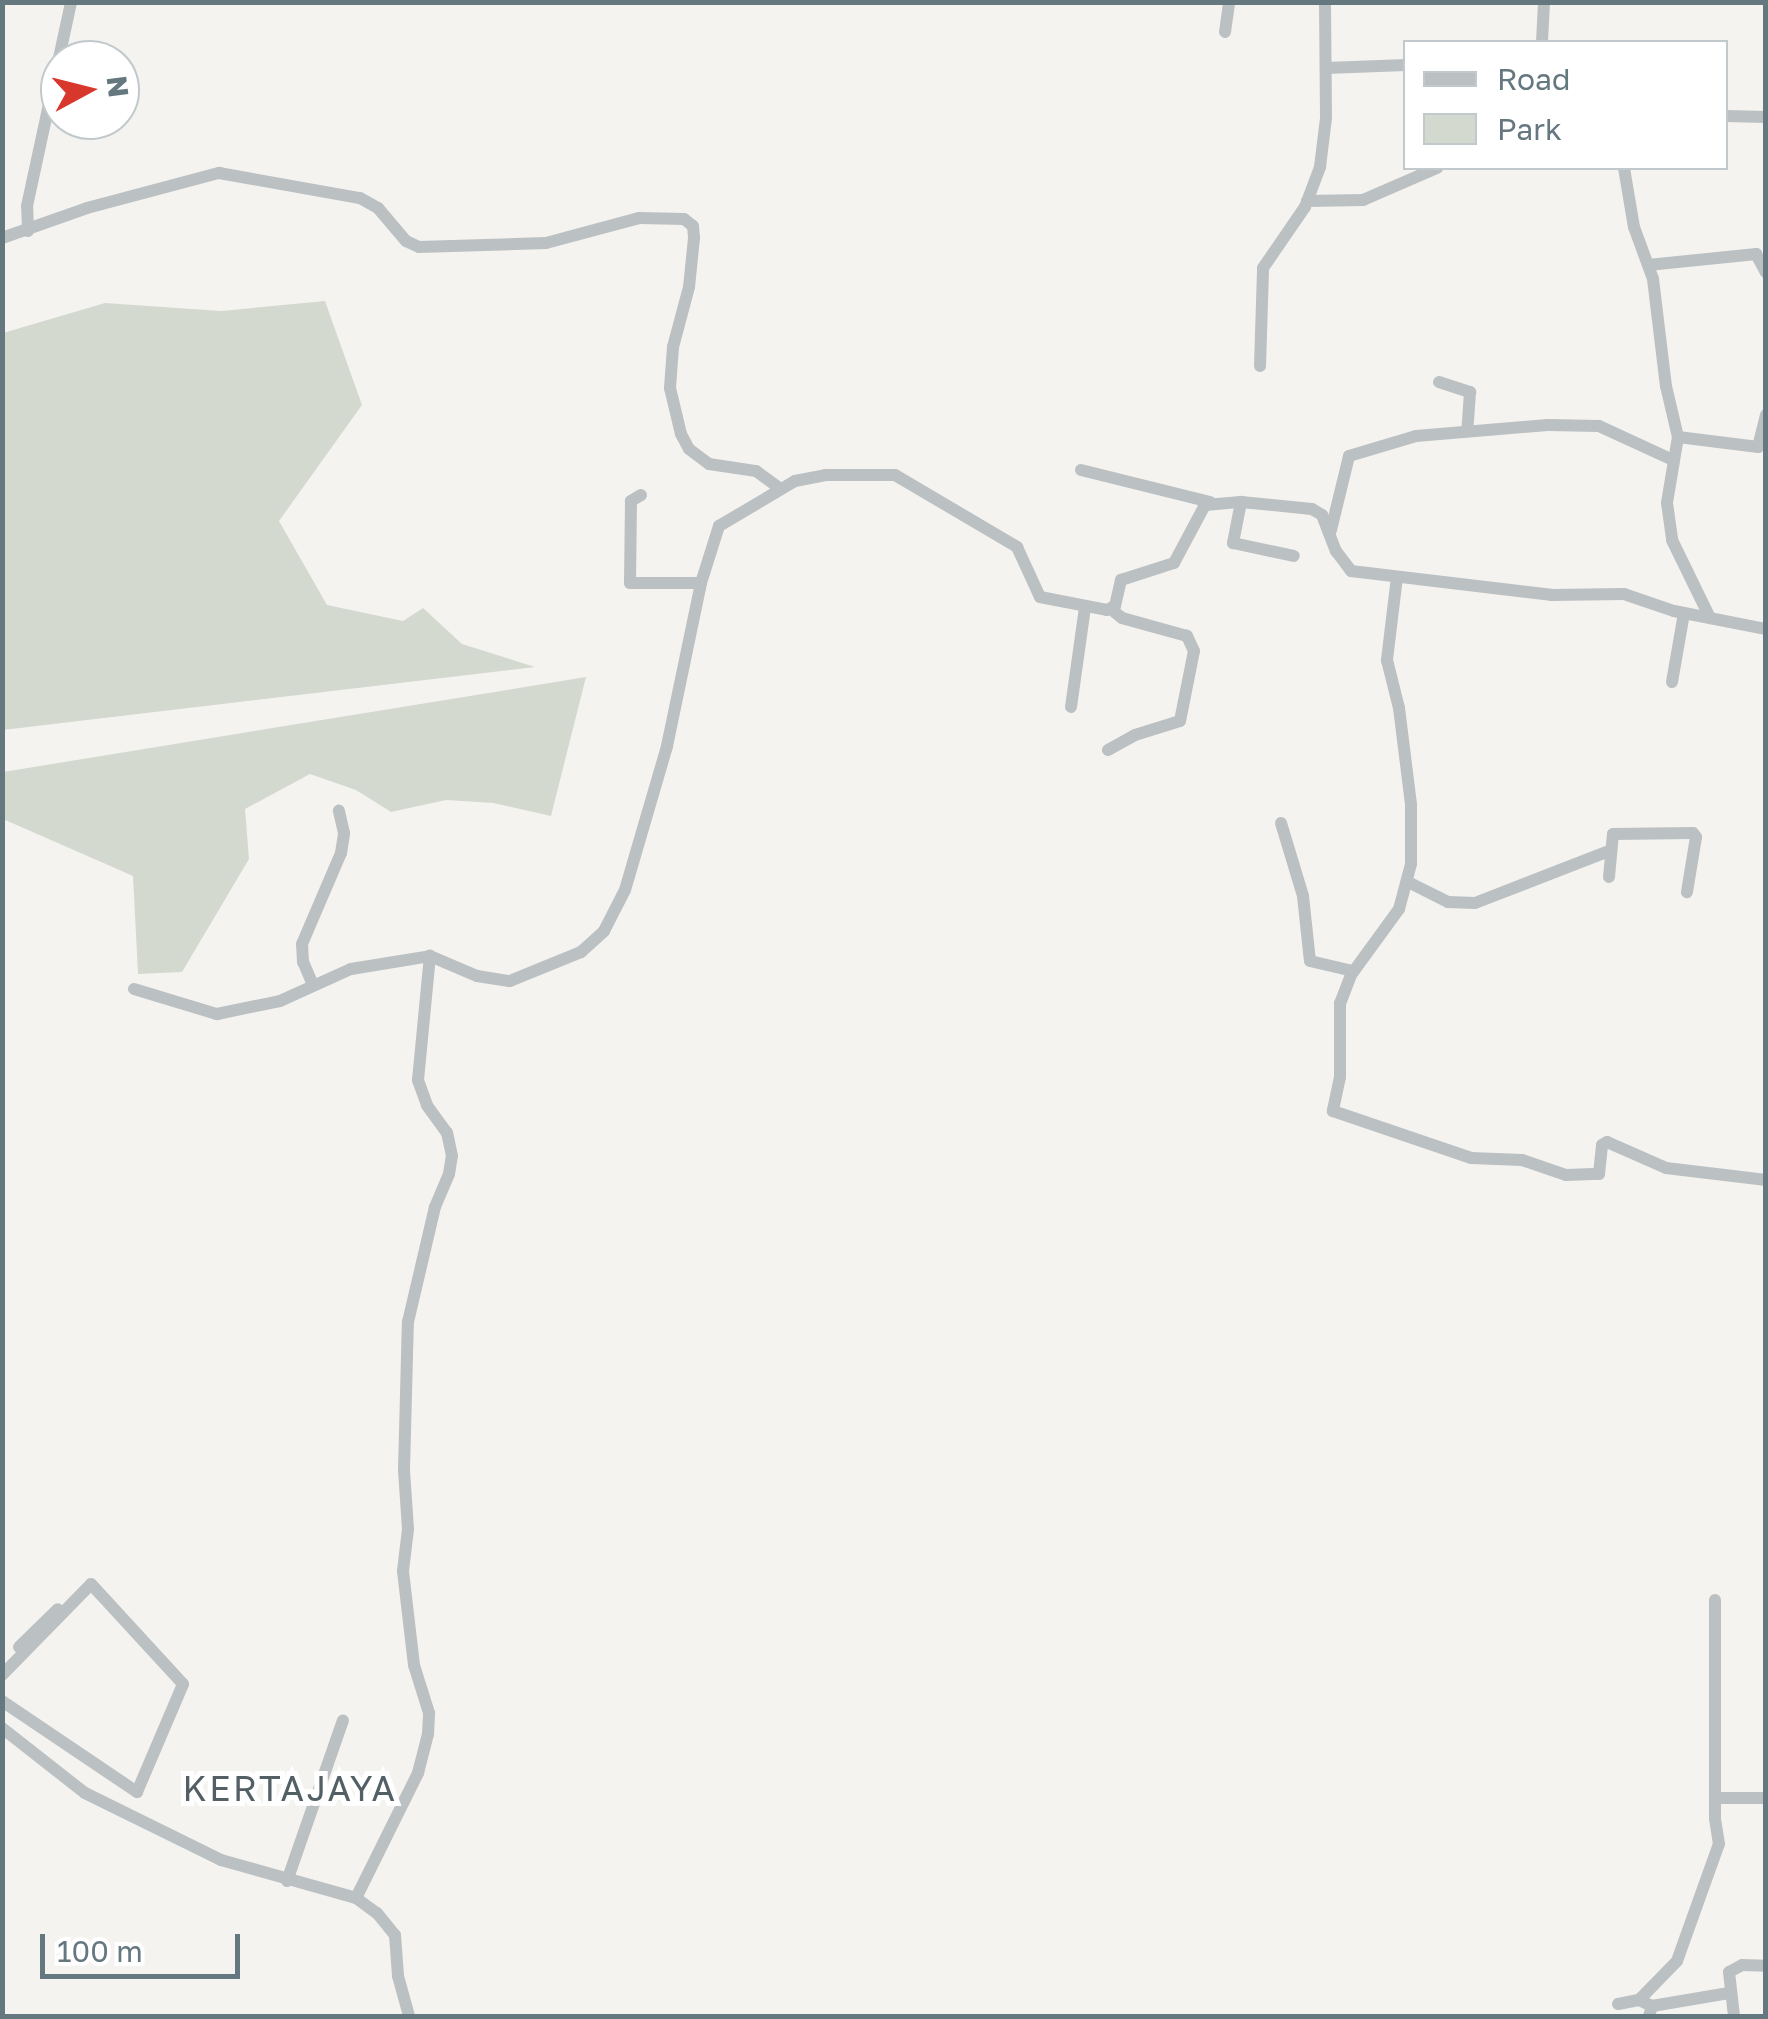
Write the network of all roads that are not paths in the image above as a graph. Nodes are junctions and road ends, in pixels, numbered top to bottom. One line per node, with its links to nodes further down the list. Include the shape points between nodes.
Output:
1 (71, 2): 14 (street, via 27,206)
2 (1230, 2): 5 (street)
3 (1324, 2): 8 (street)
4 (1544, 2): 6 (street)
5 (1225, 32)
6 (1542, 40)
7 (1403, 64): 8 (street)
8 (1326, 68): 13 (street, via 1324,144)
9 (1728, 116): 10 (street)
10 (1766, 116)
11 (1432, 170): 13 (street, via 1364,200)
12 (1624, 170): 16 (street)
13 (1307, 202): 18 (street, via 1263,268)
14 (28, 231): 15 (street); 25 (street, via 218,172 360,198 419,247 546,243 639,218 684,219 694,238 670,388 681,434 701,460 756,471)
15 (2, 238)
16 (1648, 265): 17 (street, via 1756,254); 22 (street)
17 (1766, 273)
18 (1260, 366)
19 (1439, 382): 21 (street, via 1470,392)
20 (1766, 415): 22 (street, via 1758,447)
21 (1467, 431): 23 (street, via 1599,426); 29 (street, via 1354,452 1343,467)
22 (1678, 438): 23 (street)
23 (1673, 460): 36 (street, via 1667,503 1672,540)
24 (1081, 470): 27 (street)
25 (779, 488): 32 (street, via 718,526); 33 (street, via 825,475 907,479 1017,546 1040,598)
26 (641, 495): 32 (street, via 632,501 630,584)
27 (1210, 502): 28 (street); 34 (street, via 1197,512 1174,563 1121,580)
28 (1241, 502): 29 (street, via 1312,509); 30 (street, via 1234,543)
29 (1330, 534): 31 (street, via 1351,571)
30 (1294, 556)
31 (1397, 578): 35 (street, via 1551,595 1624,594); 45 (street, via 1386,660 1410,805)
32 (700, 582): 47 (street, via 667,746 625,890 604,931 581,952 510,981 477,976)
33 (1085, 607): 34 (street); 39 (street)
34 (1111, 609): 40 (street, via 1186,636 1194,652 1180,721)
35 (1684, 613): 36 (street); 38 (street)
36 (1710, 618): 37 (street)
37 (1766, 629)
38 (1672, 682)
39 (1070, 707)
40 (1108, 750)
41 (340, 811): 49 (street, via 341,853 301,950)
42 (1281, 824): 48 (street, via 1303,896 1310,961)
43 (1609, 851): 44 (street); 45 (street, via 1475,903 1448,902); 46 (street, via 1613,834 1695,834)
44 (1609, 877)
45 (1408, 882): 48 (street, via 1392,922)
46 (1687, 892)
47 (430, 956): 49 (street, via 380,961); 60 (street, via 418,1080 452,1156 408,1322 403,1571 428,1734 418,1773)
48 (1353, 971): 51 (street, via 1338,1012 1340,1077 1333,1111 1471,1158 1522,1160 1566,1175 1600,1174 1607,1142 1666,1168)
49 (314, 985): 50 (street, via 262,1006 217,1014)
50 (134, 989)
51 (1766, 1180)
52 (1715, 1600): 57 (street)
53 (2, 1672): 54 (street, via 39,1624 91,1584 184,1684 138,1792)
54 (2, 1701)
55 (343, 1720): 59 (street)
56 (2, 1728): 59 (street, via 85,1792 221,1860)
57 (1717, 1798): 58 (street); 64 (street, via 1719,1844 1712,1874 1678,1961)
58 (1766, 1798)
59 (287, 1881): 60 (street)
60 (356, 1898): 65 (street, via 394,1935)
61 (1766, 1966): 62 (street, via 1736,1966 1729,1972)
62 (1729, 1993): 64 (street); 66 (street)
63 (1618, 2004): 64 (street)
64 (1647, 2008)
65 (409, 2016)
66 (1734, 2016)

